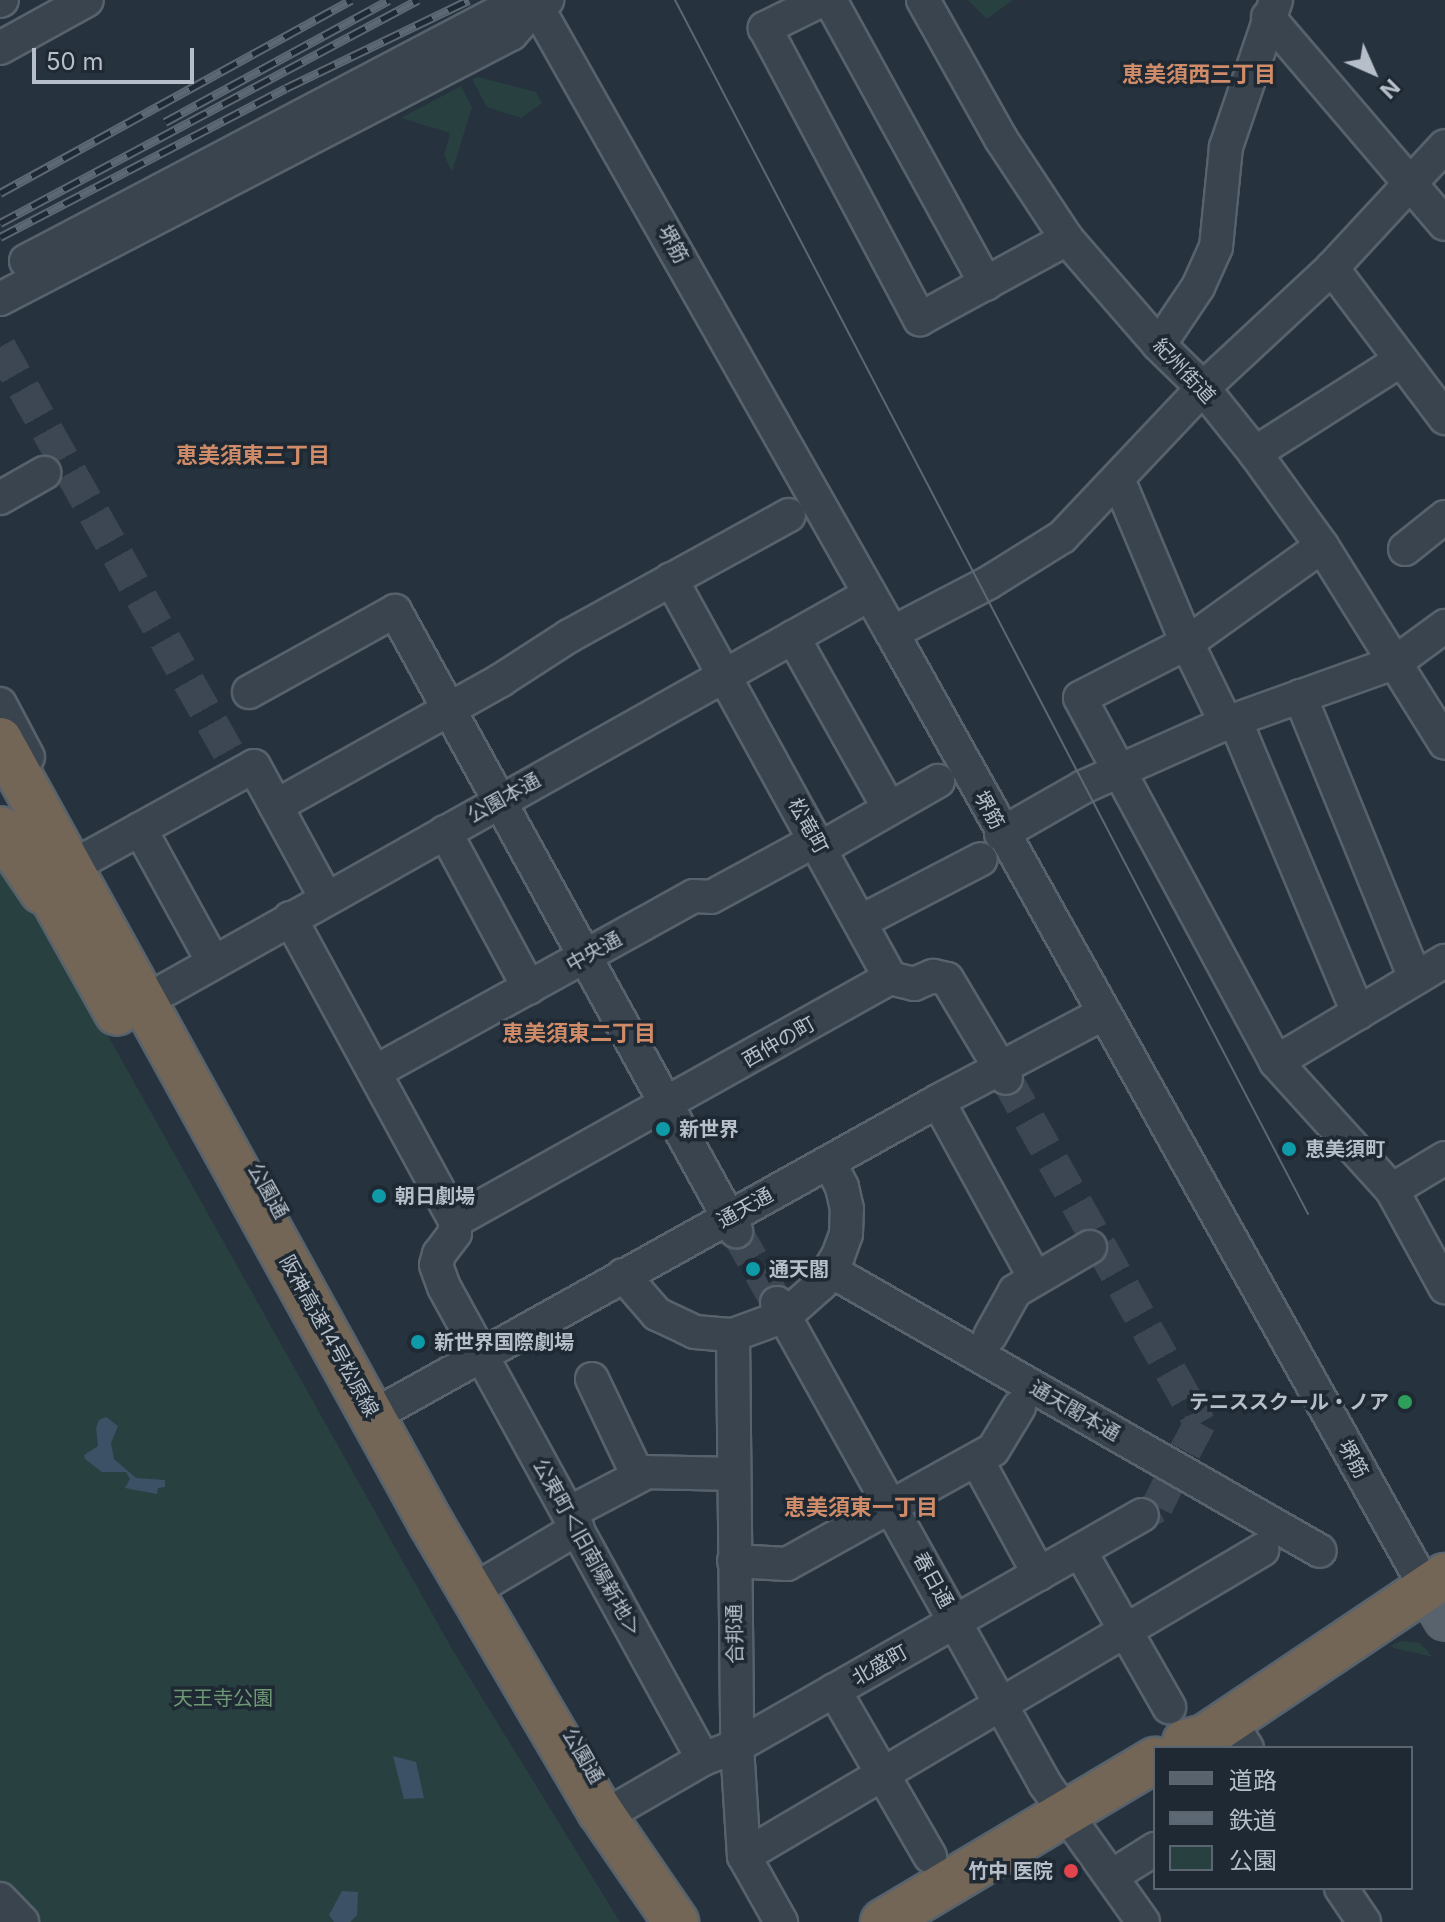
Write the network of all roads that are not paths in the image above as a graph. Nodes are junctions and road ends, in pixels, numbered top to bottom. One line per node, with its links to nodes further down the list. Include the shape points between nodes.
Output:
1 (87, 0): 7 (street)
2 (822, 0): 14 (street, via 765,28 920,319)
3 (830, 0): 14 (street)
4 (923, 0): 11 (street, 紀州街道, via 1001,139)
5 (539, 2): 13 (street, via 499,12); 15 (street, via 511,34); 29 (street, 堺筋)
6 (1272, 9): 9 (street); 16 (street, via 1226,147 1216,247 1198,287)
7 (0, 48)
8 (1445, 146): 9 (street)
9 (1410, 182): 10 (street); 12 (street)
10 (1445, 224)
11 (1067, 239): 14 (street); 16 (street, 紀州街道)
12 (1332, 268): 17 (street); 18 (street)
13 (0, 274)
14 (986, 284)
15 (0, 299)
16 (1159, 345): 18 (street, 紀州街道)
17 (1401, 360): 19 (street); 20 (street)
18 (1203, 388): 20 (street, 紀州街道); 22 (street)
19 (1445, 418)
20 (1255, 453): 26 (street, 紀州街道)
21 (44, 473): 23 (street)
22 (1118, 479): 31 (street, via 1062,537); 33 (street)
23 (0, 498)
24 (789, 515): 28 (street)
25 (1445, 517): 27 (street)
26 (1322, 546): 33 (street); 34 (street, 紀州街道)
27 (1405, 549)
28 (671, 579): 35 (street, 松竜町); 39 (street)
29 (856, 602): 31 (street, 堺筋); 32 (street, 公園本通)
30 (1445, 626): 34 (street)
31 (892, 633): 52 (street, 堺筋)
32 (793, 637): 35 (street, 公園本通); 48 (street)
33 (1187, 643): 40 (street); 43 (street, via 1080,698)
34 (1396, 662): 37 (street); 42 (street, 紀州街道)
35 (713, 682): 45 (street, 公園本通); 53 (street, 松竜町)
36 (249, 692): 39 (street, via 395,611)
37 (1300, 696): 40 (street); 64 (street)
38 (0, 704): 55 (street, 公園通)
39 (450, 710): 45 (street); 47 (street)
40 (1230, 722): 43 (street); 68 (street)
41 (0, 740): 125 (highway, 阪神高速14号松原線, via 432,1525 571,1764)
42 (1445, 743)
43 (1119, 772): 52 (street); 69 (street)
44 (938, 781): 48 (street, 中央通)
45 (495, 795): 51 (street, 公園本通); 60 (street)
46 (0, 802): 59 (highway, 阪神高速14号松原線)
47 (276, 806): 50 (street, via 243,769); 56 (street)
48 (889, 808): 53 (street, 中央通)
49 (0, 829): 59 (highway)
50 (140, 829): 55 (street); 62 (street)
51 (445, 832): 56 (street, 公園本通); 65 (street)
52 (1001, 834): 67 (street, 堺筋)
53 (818, 844): 58 (street, 松竜町); 60 (street, 中央通, via 711,897 694,896)
54 (981, 859): 58 (street)
55 (84, 860): 89 (street, 公園通)
56 (326, 898): 57 (street, 公園本通)
57 (290, 918): 62 (street, 公園本通); 70 (street)
58 (860, 922): 63 (street, 松竜町)
59 (77, 942): 124 (highway, 阪神高速14号松原線, via 531,1757)
60 (586, 956): 65 (street, 中央通); 73 (street)
61 (1445, 961): 64 (street)
62 (213, 962): 66 (street, 公園本通)
63 (890, 978): 71 (street, via 914,984 933,976 947,979); 73 (street, 西仲の町)
64 (1415, 978): 68 (street)
65 (529, 988): 70 (street, 中央通)
66 (167, 989)
67 (1104, 1013): 71 (street, 通天通); 103 (street, 堺筋)
68 (1358, 1013): 69 (street)
69 (1276, 1062): 76 (street)
70 (375, 1072): 77 (street)
71 (1002, 1072): 72 (street, 通天通)
72 (938, 1101): 75 (street, 通天通); 82 (street)
73 (667, 1106): 77 (street, 西仲の町); 78 (street)
74 (1445, 1158): 76 (street)
75 (829, 1162): 78 (street, 通天通); 80 (street, via 847,1209 846,1234)
76 (1392, 1190): 83 (street)
77 (455, 1221): 87 (street, 公東町＜旧南陽新地＞, via 455,1233 436,1265)
78 (732, 1224): 81 (street, 通天通)
79 (1090, 1247): 82 (street)
80 (831, 1271): 84 (street, via 811,1296); 97 (street, 通天閣本通, via 1177,1467)
81 (623, 1275): 85 (street, via 638,1297 676,1326); 87 (street, 通天通)
82 (1035, 1278): 86 (street, via 1015,1291)
83 (1445, 1287)
84 (781, 1310): 85 (street); 94 (street, 春日通)
85 (733, 1335): 92 (street, 合邦通)
86 (990, 1336)
87 (478, 1346): 89 (street, 通天通); 96 (street, 公東町＜旧南陽新地＞)
88 (592, 1379): 93 (street)
89 (389, 1407): 102 (street, 公園通)
90 (1019, 1407): 91 (street, via 993,1450)
91 (977, 1460): 94 (street); 101 (street)
92 (732, 1474): 93 (street); 100 (street, 合邦通)
93 (638, 1476): 96 (street)
94 (892, 1507): 100 (street, via 787,1564); 104 (street, 春日通)
95 (1142, 1515): 98 (street, 北盛町)
96 (573, 1520): 102 (street); 113 (street, 公東町＜旧南陽新地＞)
97 (1269, 1538): 99 (street, 通天閣本通); 105 (street)
98 (1080, 1551): 101 (street, 北盛町); 105 (street)
99 (1320, 1551)
100 (734, 1561): 111 (street, 合邦通)
101 (1039, 1574): 104 (street, 北盛町)
102 (484, 1584): 115 (street, 公園通)
103 (1439, 1595): 107 (highway)
104 (956, 1621): 106 (street, 北盛町); 108 (street, 春日通)
105 (1127, 1633): 108 (street); 110 (street)
106 (834, 1690): 111 (street, 北盛町); 114 (street)
107 (1266, 1693): 109 (highway); 110 (highway)
108 (1001, 1704): 114 (street); 116 (street, 春日通)
109 (1240, 1738): 110 (highway)
110 (1171, 1739)
111 (737, 1746): 113 (street, 北盛町); 118 (street, 合邦通)
112 (1153, 1752): 116 (highway)
113 (703, 1759): 115 (street, 北盛町)
114 (882, 1772): 118 (street); 119 (street)
115 (615, 1810): 126 (street, 公園通)
116 (1066, 1813): 120 (street, 春日通); 128 (highway)
117 (1153, 1850): 120 (street)
118 (744, 1856): 127 (street, 合邦通)
119 (930, 1856)
120 (1112, 1876): 129 (street, 春日通)
121 (1342, 1890): 130 (street)
122 (0, 1899): 123 (street)
123 (22, 1922)
124 (641, 1922)
125 (676, 1922)
126 (687, 1922)
127 (781, 1922)
128 (883, 1922)
129 (1143, 1922)
130 (1364, 1922)

